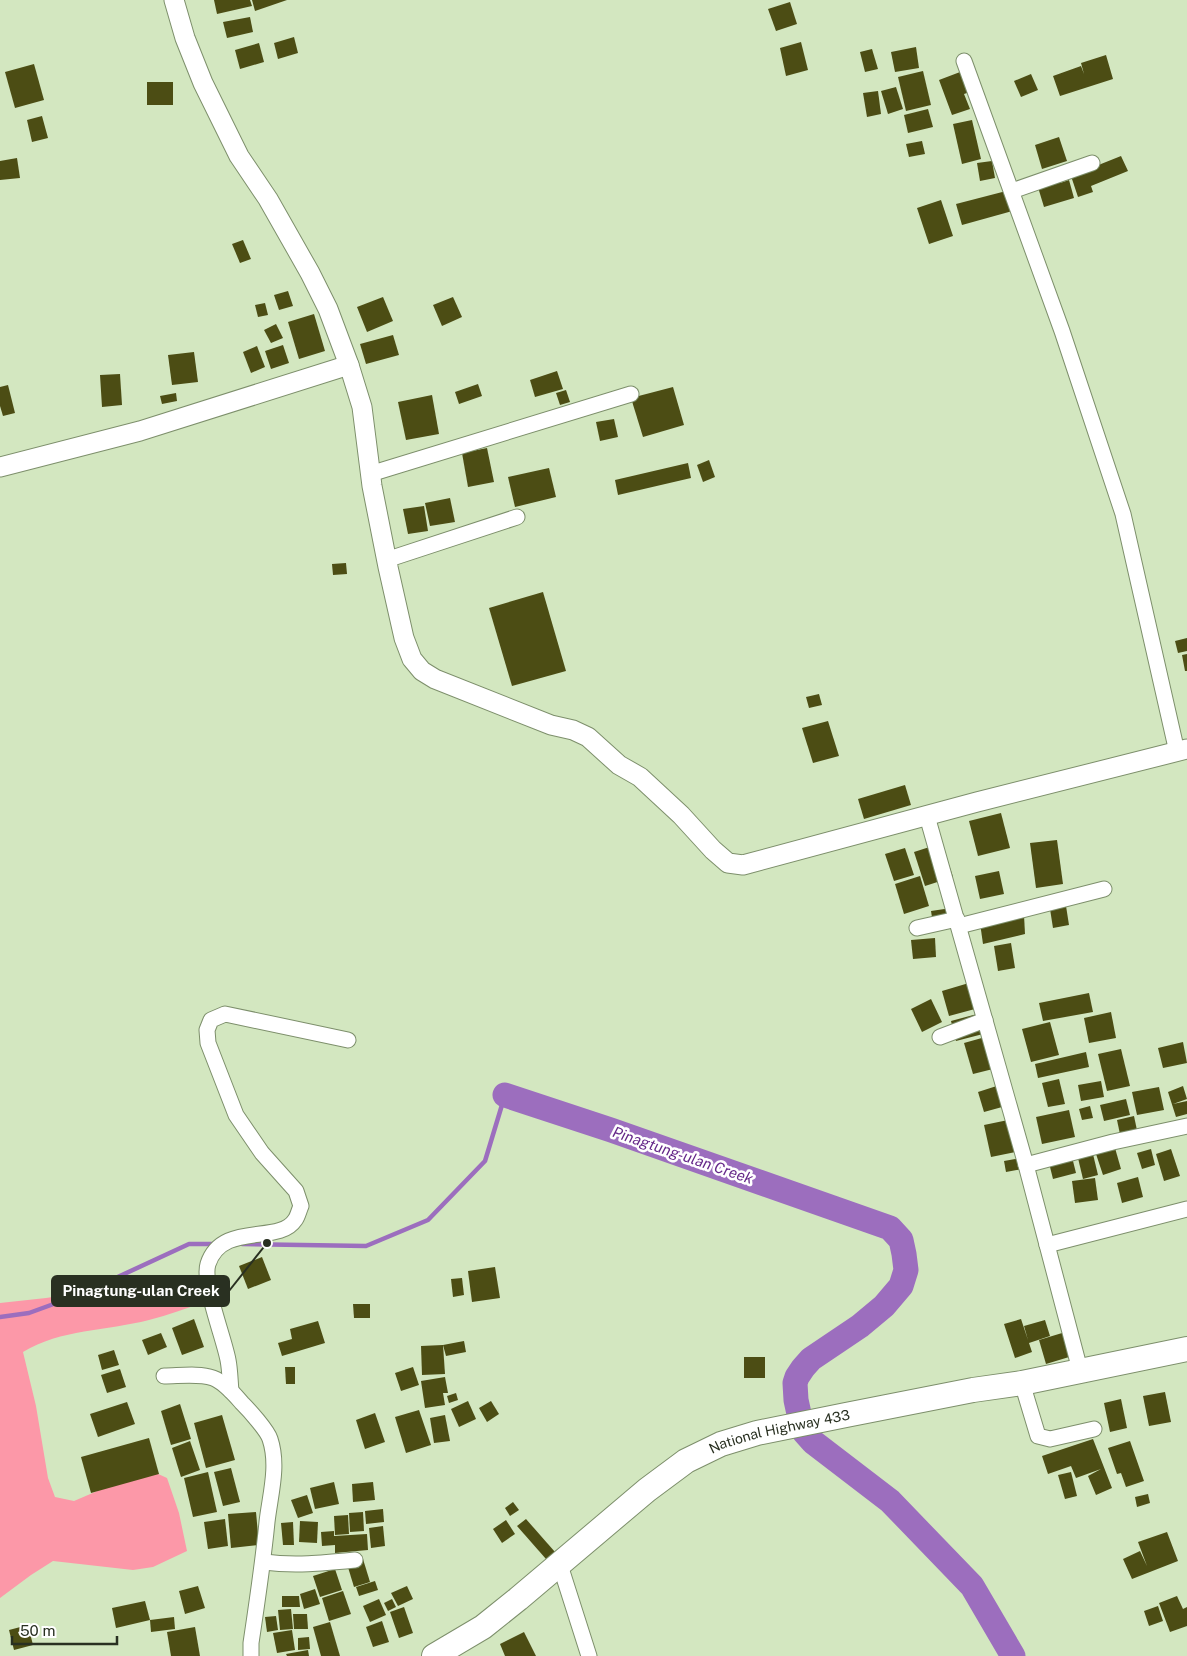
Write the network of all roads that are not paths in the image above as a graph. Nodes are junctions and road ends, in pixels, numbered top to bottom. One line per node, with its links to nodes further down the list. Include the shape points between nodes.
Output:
1 (174, 0): 5 (street, via 203,83 239,156 310,273)
2 (964, 61): 4 (street)
3 (1092, 163): 4 (street)
4 (1012, 192): 11 (street, via 1122,514)
5 (349, 365): 7 (street, via 140,431); 8 (street, via 362,407)
6 (631, 394): 8 (street)
7 (0, 467)
8 (370, 474): 10 (street)
9 (517, 518): 10 (street)
10 (386, 560): 12 (street, via 404,638 412,659 422,671 435,679 588,737 619,765 640,777 728,863 742,865)
11 (1182, 750): 12 (street)
12 (927, 816): 14 (street)
13 (1104, 889): 14 (street)
14 (958, 923): 15 (street); 16 (street)
15 (917, 928)
16 (985, 1020): 17 (street); 20 (street)
17 (940, 1037)
18 (348, 1040): 27 (street, via 225,1014 211,1020 207,1030 208,1043 236,1115 262,1153 296,1191 301,1206 295,1221 284,1229 230,1239 212,1252 207,1266 210,1296 229,1362)
19 (1187, 1126): 20 (street)
20 (1026, 1165): 22 (street)
21 (1187, 1208): 22 (street)
22 (1047, 1245): 24 (street)
23 (1187, 1349): 24 (main road, National Highway 433)
24 (1080, 1370): 26 (main road, National Highway 433)
25 (164, 1376): 27 (street, via 214,1378)
26 (1022, 1383): 28 (street, via 1038,1436 1050,1439); 31 (main road, National Highway 433, via 757,1433 721,1444 686,1460)
27 (231, 1391): 30 (street, via 269,1438 274,1459)
28 (1094, 1429)
29 (356, 1560): 30 (street, via 302,1565)
30 (264, 1562): 32 (street)
31 (560, 1565): 33 (main road, National Highway 433, via 483,1627); 34 (street)
32 (251, 1656)
33 (434, 1656)
34 (589, 1656)

